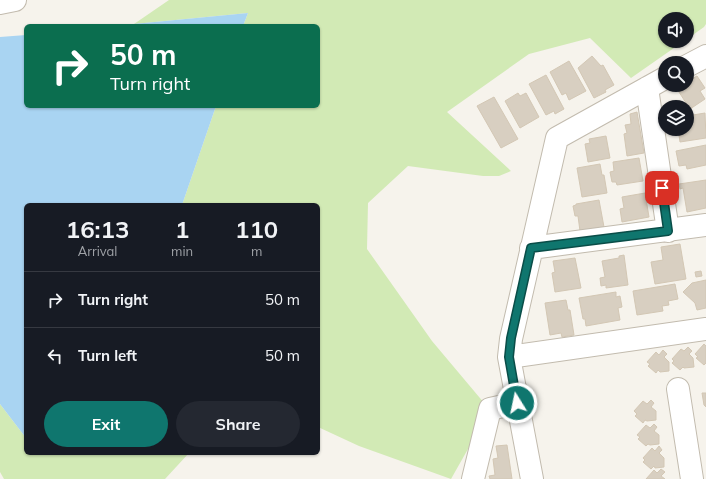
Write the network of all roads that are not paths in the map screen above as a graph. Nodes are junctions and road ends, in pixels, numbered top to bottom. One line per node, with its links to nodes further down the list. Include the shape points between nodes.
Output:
1 (15, 0): 2 (street)
2 (0, 3)
3 (706, 56): 4 (street)
4 (694, 62)
5 (656, 83): 7 (street); 8 (street, via 557,138)
6 (706, 226): 7 (street)
7 (668, 231): 8 (street)
8 (531, 248): 10 (street)
9 (706, 329): 10 (street)
10 (509, 357): 12 (street)
11 (678, 389): 15 (street)
12 (517, 403): 13 (street, via 490,409); 14 (street)
13 (473, 479)
14 (532, 479)
15 (692, 479)

